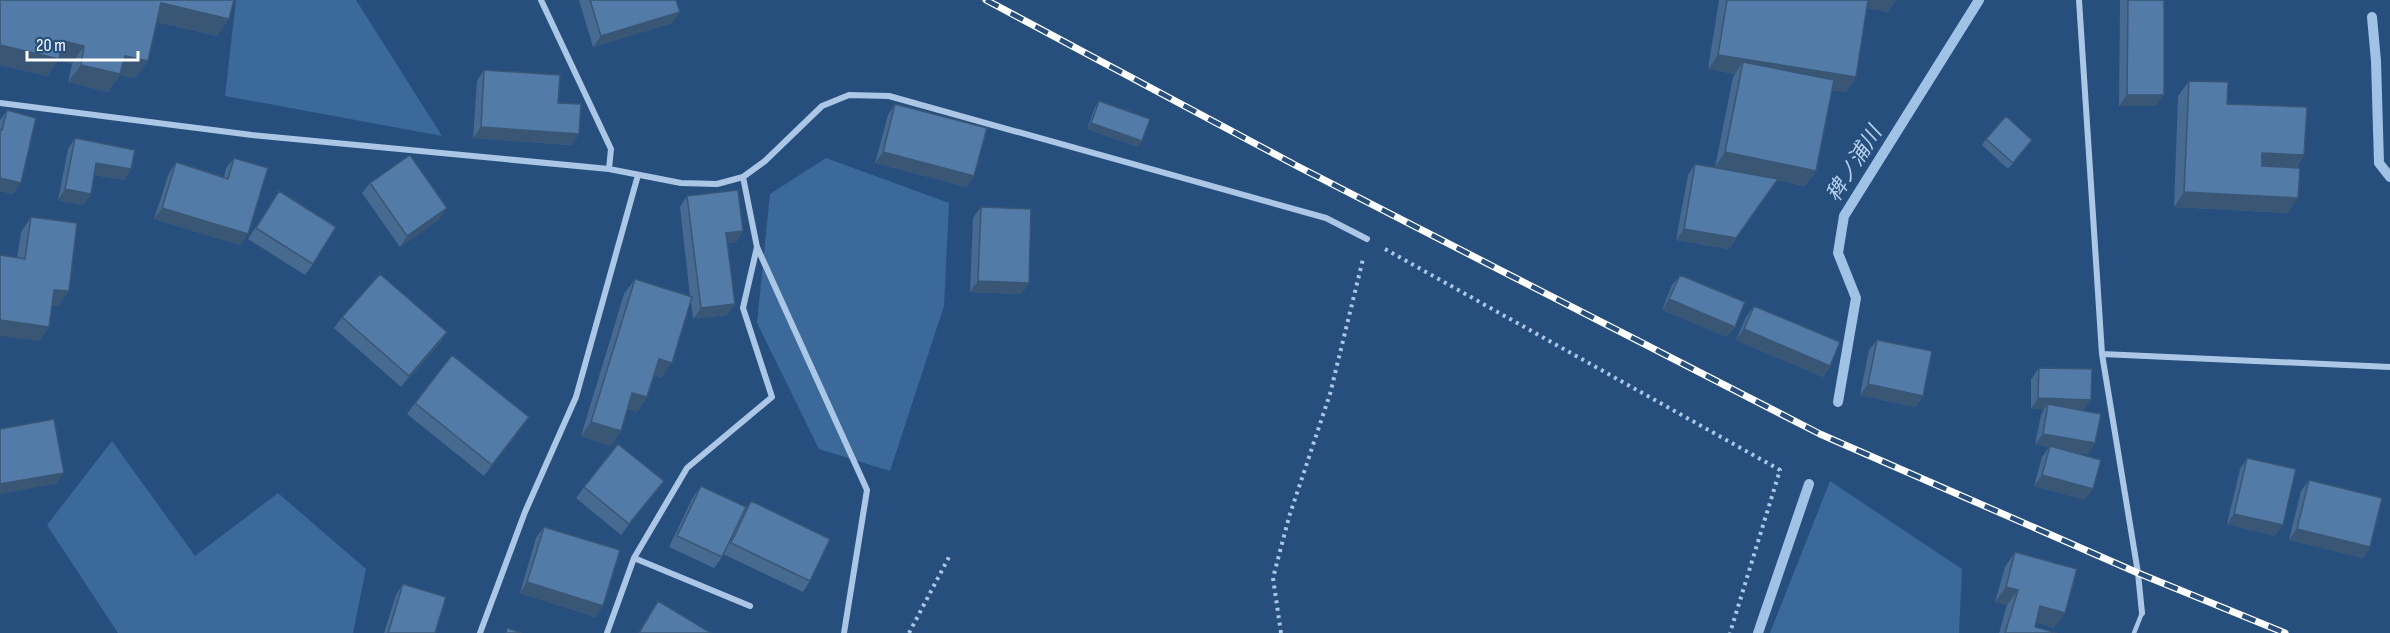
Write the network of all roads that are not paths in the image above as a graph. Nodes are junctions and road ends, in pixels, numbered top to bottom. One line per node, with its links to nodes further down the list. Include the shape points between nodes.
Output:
1 (541, 0): 4 (street, via 611,149)
2 (2079, 0): 9 (street)
3 (0, 103): 4 (street, via 252,135)
4 (609, 169): 5 (street)
5 (638, 175): 6 (street, via 705,184); 14 (street, via 576,398 525,512)
6 (743, 177): 7 (street, via 822,106 849,95 889,96 1326,218); 8 (street)
7 (1367, 239)
8 (757, 246): 11 (street, via 743,308 772,398 687,468); 16 (street, via 867,490)
9 (2102, 354): 10 (street); 13 (street)
10 (2390, 367)
11 (634, 558): 12 (street); 15 (street)
12 (750, 606)
13 (2142, 613): 17 (lane)
14 (480, 633)
15 (607, 633)
16 (844, 633)
17 (2134, 633)

